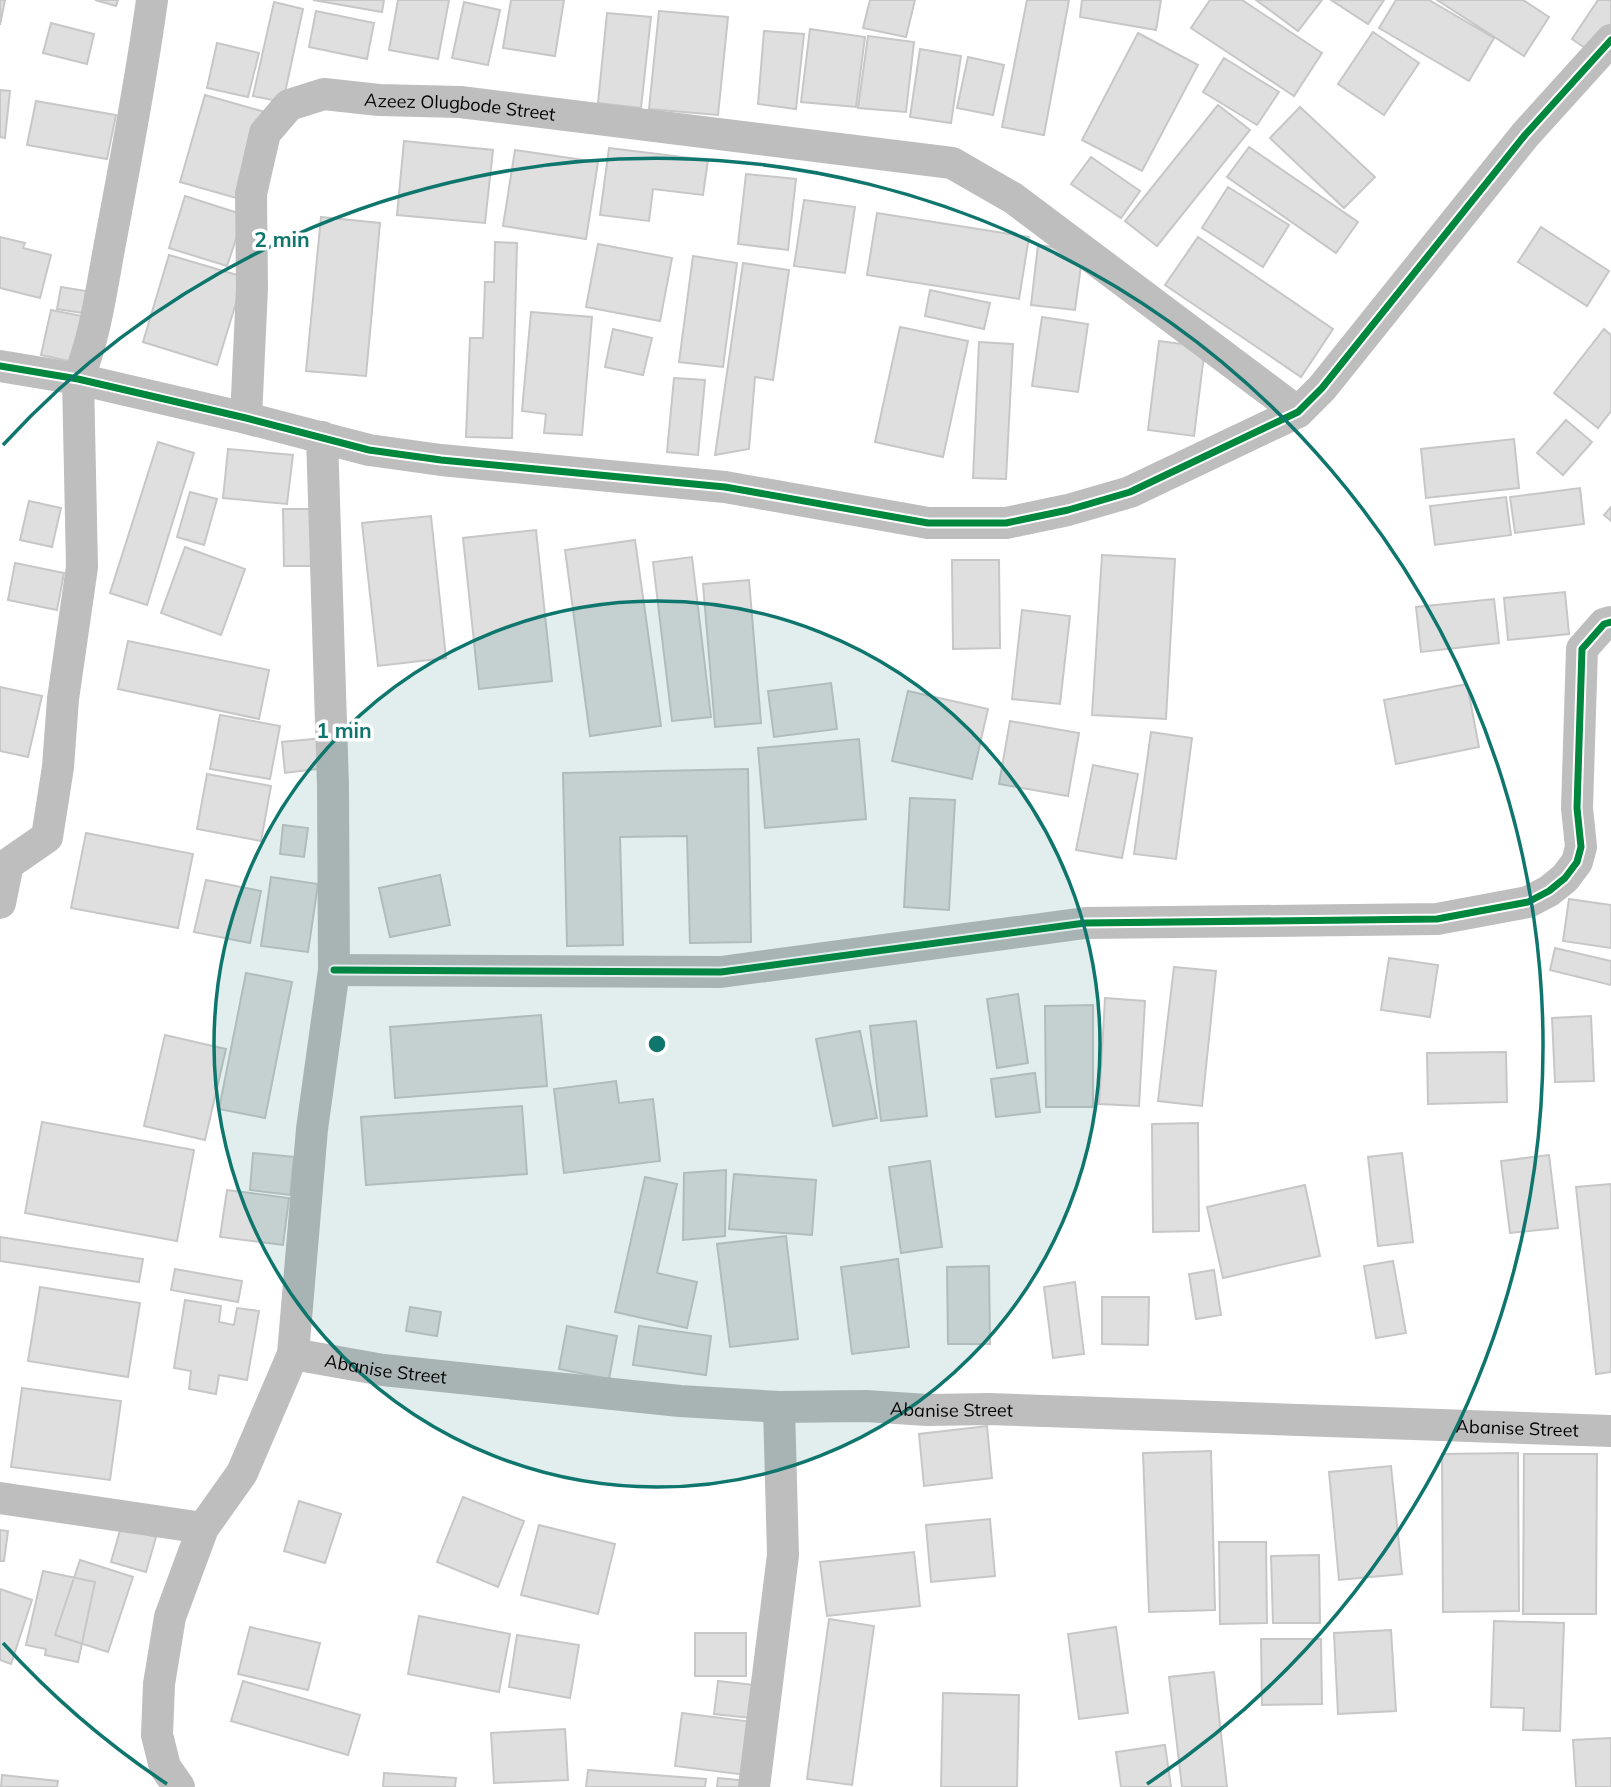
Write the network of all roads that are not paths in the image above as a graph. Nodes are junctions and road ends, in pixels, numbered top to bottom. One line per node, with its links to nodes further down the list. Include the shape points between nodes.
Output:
1 (152, 0): 4 (street, via 104,276)
2 (1611, 40): 5 (street, via 1525,135)
3 (0, 366): 4 (street)
4 (78, 379): 6 (street); 9 (street, via 82,567 58,766 47,836 8,864)
5 (1298, 412): 6 (street, Azeez Olugbode Street, via 1013,198 952,163 460,102 324,94 289,105 265,132 251,194); 7 (street, via 1130,492 1006,523 928,523 725,487 440,460)
6 (246, 418): 7 (street)
7 (321, 438): 10 (street)
8 (1611, 622): 10 (street, via 1582,649 1577,808 1581,847 1577,862 1565,878 1528,902 1437,919 1085,923 721,972)
9 (0, 903)
10 (334, 970): 11 (street, via 312,1129)
11 (293, 1354): 12 (street, Abanise Street, via 383,1370); 15 (street, via 242,1473)
12 (779, 1407): 13 (street, Abanise Street, via 1002,1409); 17 (street, via 783,1555)
13 (1611, 1431)
14 (0, 1497): 15 (street)
15 (203, 1528): 16 (street, via 170,1617 159,1684 157,1735 165,1767)
16 (179, 1787)
17 (754, 1787)

